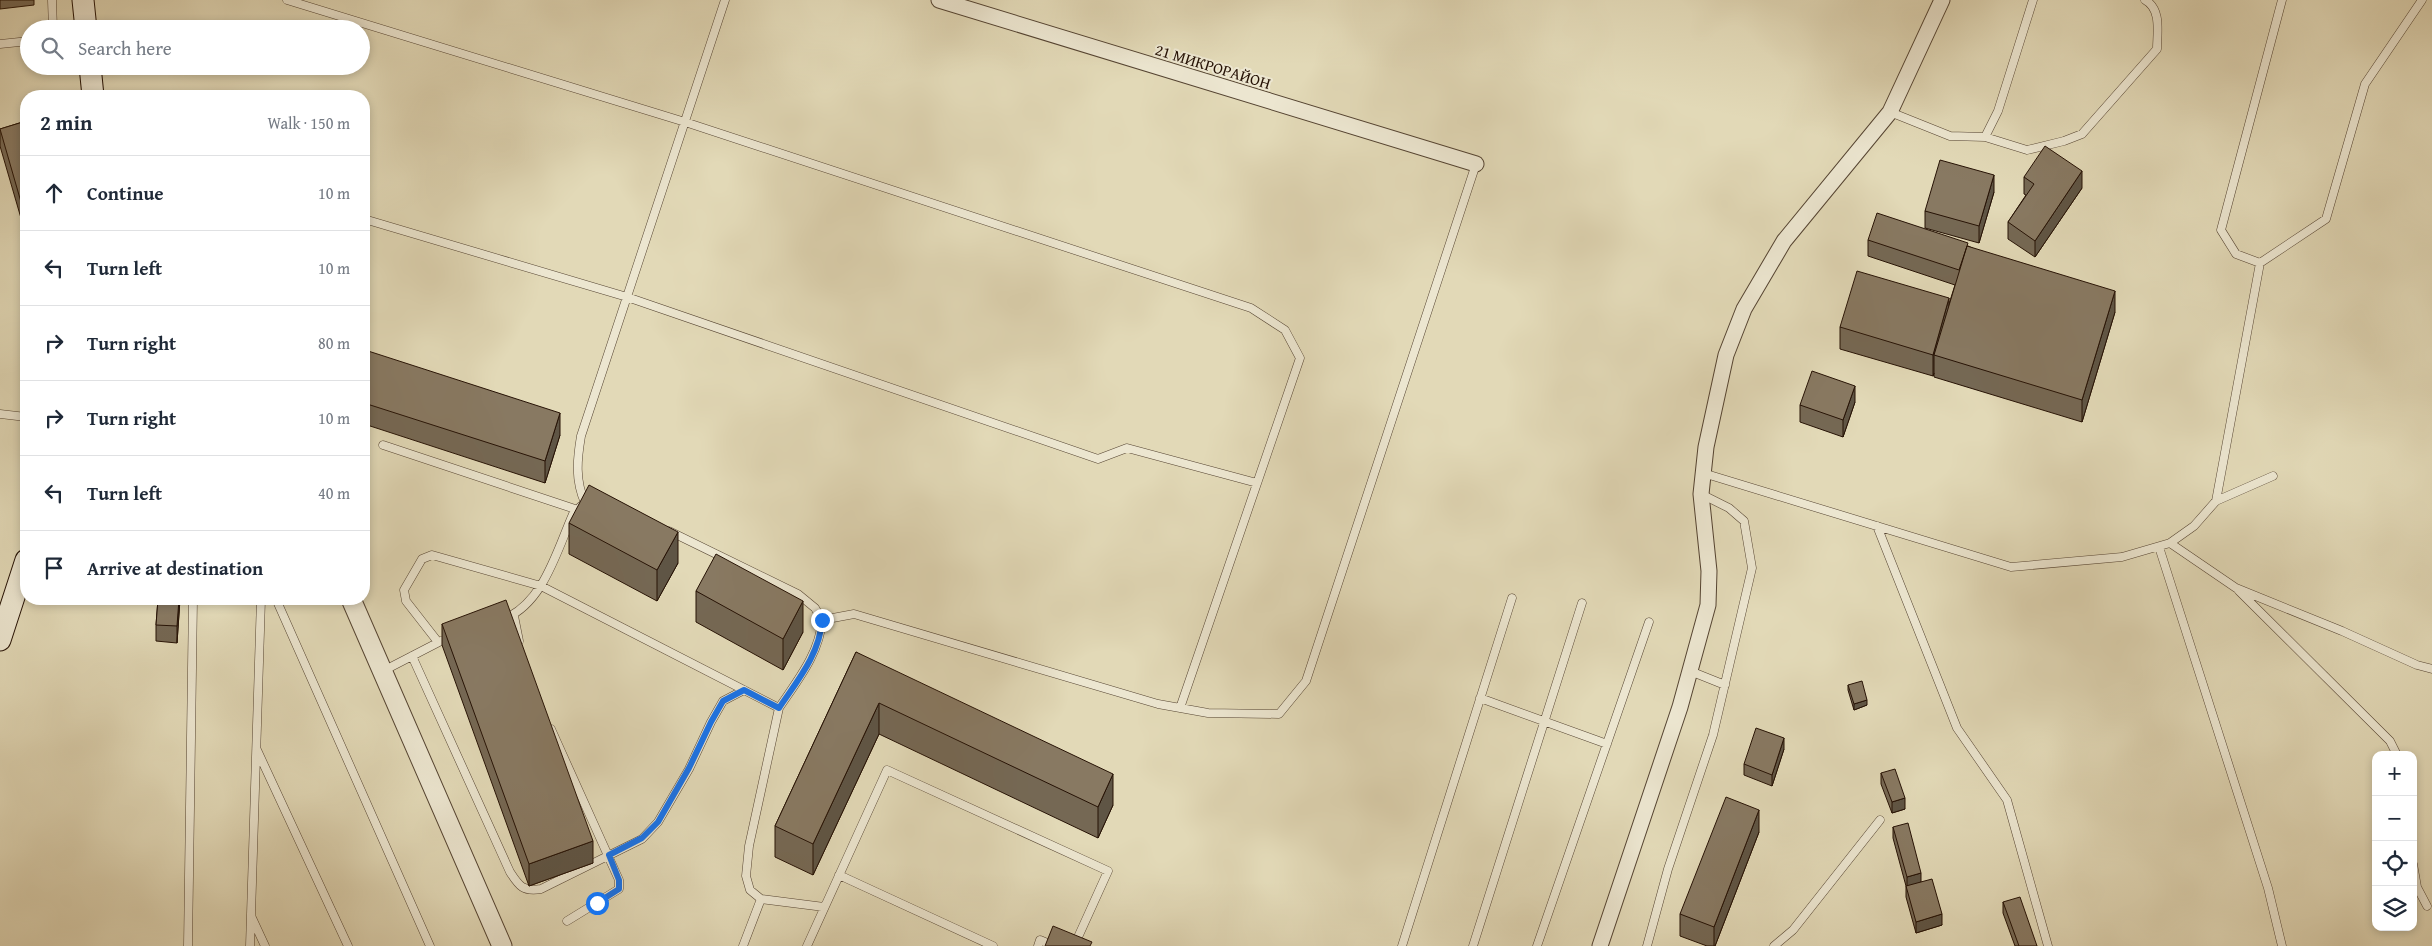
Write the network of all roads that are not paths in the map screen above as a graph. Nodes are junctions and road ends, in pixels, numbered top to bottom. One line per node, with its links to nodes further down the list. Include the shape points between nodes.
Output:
1 (52, 0): 11 (lane)
2 (83, 0): 12 (main road)
3 (287, 0): 13 (lane)
4 (725, 0): 20 (lane)
5 (939, 0): 22 (street, 21 МИКРОРАЙОН)
6 (1942, 0): 19 (street)
7 (2033, 0): 21 (lane, via 1998,111)
8 (2145, 0): 21 (lane, via 2157,18 2157,49 2082,134 2027,150)
9 (2282, 0): 24 (lane, via 2221,230 2236,254)
10 (2422, 0): 24 (lane, via 2366,84 2326,219)
11 (53, 20)
12 (85, 20)
13 (352, 20)
14 (370, 25): 20 (lane)
15 (20, 42): 16 (lane)
16 (0, 44)
17 (91, 75): 18 (main road)
18 (92, 90)
19 (1890, 112): 21 (lane, via 1950,136); 29 (street, via 1784,241 1744,309 1726,355)
20 (685, 122): 25 (lane); 31 (lane, via 1251,308 1285,330 1300,358)
21 (1985, 137)
22 (1476, 164): 64 (lane, via 1306,681 1279,714 1208,713)
23 (370, 221): 25 (lane)
24 (2260, 263): 33 (lane)
25 (628, 297): 31 (lane, via 1098,459 1127,448); 34 (lane, via 581,436 578,479 589,502)
26 (0, 414): 27 (lane)
27 (20, 416)
28 (383, 445): 34 (lane)
29 (1703, 474): 32 (street); 35 (lane)
30 (2273, 476): 33 (lane)
31 (1257, 483): 64 (lane)
32 (1701, 494): 59 (street, via 1709,571 1708,605); 60 (lane, via 1729,508 1744,521 1752,568)
33 (2216, 501): 37 (lane, via 2194,526)
34 (578, 510): 40 (lane, via 573,514)
35 (1877, 526): 38 (lane, via 2011,567 2122,558); 97 (lane, via 1957,728 2007,800)
36 (665, 529): 49 (lane, via 798,594 815,608)
37 (2170, 544): 38 (lane); 41 (lane)
38 (2159, 547): 98 (lane, via 2268,888)
39 (20, 578): 53 (main road)
40 (541, 586): 48 (lane); 54 (lane, via 432,555 422,559 404,590 406,600); 61 (lane)
41 (2236, 588): 57 (lane); 69 (lane, via 2390,741)
42 (1512, 598): 62 (lane)
43 (1582, 603): 66 (lane)
44 (193, 605): 79 (lane)
45 (261, 605): 68 (lane)
46 (279, 605): 83 (lane)
47 (354, 605): 58 (street)
48 (514, 616): 50 (lane); 55 (lane)
49 (822, 620): 63 (lane, via 806,669); 64 (lane, via 854,614)
50 (494, 622)
51 (1649, 622): 67 (lane)
52 (453, 636): 54 (lane)
53 (0, 640)
54 (438, 642): 56 (lane)
55 (521, 650)
56 (412, 656): 58 (lane); 71 (lane, via 510,872 520,886 529,891 541,889)
57 (2432, 669)
58 (383, 671): 84 (street)
59 (1690, 671): 60 (lane); 94 (street)
60 (1724, 685): 95 (lane, via 1713,735 1668,869)
61 (744, 690): 63 (lane); 71 (lane, via 723,701 658,822 642,838)
62 (1480, 698): 66 (lane); 91 (lane)
63 (779, 708): 74 (lane, via 748,854 746,876 750,890)
64 (1180, 708)
65 (547, 718): 71 (lane)
66 (1545, 720): 67 (lane); 92 (lane)
67 (1607, 744): 93 (lane)
68 (256, 748): 77 (lane); 82 (lane)
69 (2395, 751)
70 (1880, 820): 96 (lane, via 1793,930)
71 (609, 855): 78 (lane, via 619,880 619,889)
72 (839, 875): 76 (lane); 87 (lane); 90 (lane, via 887,770 1108,871)
73 (2417, 886): 75 (lane)
74 (761, 899): 76 (lane); 85 (lane)
75 (2427, 906)
76 (824, 907): 86 (lane)
77 (251, 916): 80 (lane); 81 (lane)
78 (567, 921)
79 (188, 946)
80 (250, 946)
81 (265, 946)
82 (348, 946)
83 (430, 946)
84 (502, 946)
85 (743, 946)
86 (807, 946)
87 (993, 946)
88 (1038, 946): 89 (lane, via 1040,940)
89 (1054, 946)
90 (1074, 946)
91 (1402, 946)
92 (1473, 946)
93 (1537, 946)
94 (1600, 946)
95 (1647, 946)
96 (1774, 946)
97 (2048, 946)
98 (2282, 946)

